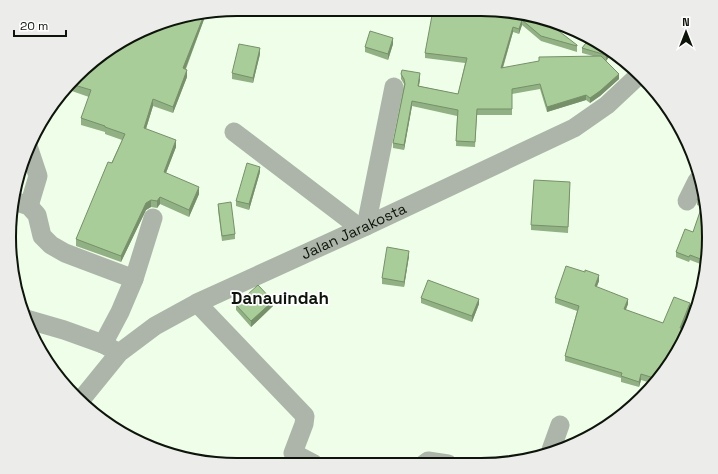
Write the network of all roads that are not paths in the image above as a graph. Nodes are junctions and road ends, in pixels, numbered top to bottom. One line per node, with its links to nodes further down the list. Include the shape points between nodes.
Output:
1 (635, 79): 9 (street, Jalan Jarakosta, via 607,105 574,128)
2 (394, 87): 9 (street)
3 (234, 132): 9 (street)
4 (31, 156): 7 (street, via 38,176)
5 (695, 184): 6 (street)
6 (687, 201)
7 (22, 204): 10 (street, via 37,215 42,236 51,245 65,253)
8 (153, 218): 10 (street)
9 (363, 227): 11 (street, Jalan Jarakosta)
10 (134, 279): 13 (street, via 120,312)
11 (197, 303): 13 (street, Jalan Jarakosta); 17 (street, via 305,416)
12 (33, 321): 13 (street)
13 (111, 348): 14 (street, Jalan Jarakosta)
14 (83, 395)
15 (560, 425): 16 (street)
16 (553, 446)
17 (289, 458)

